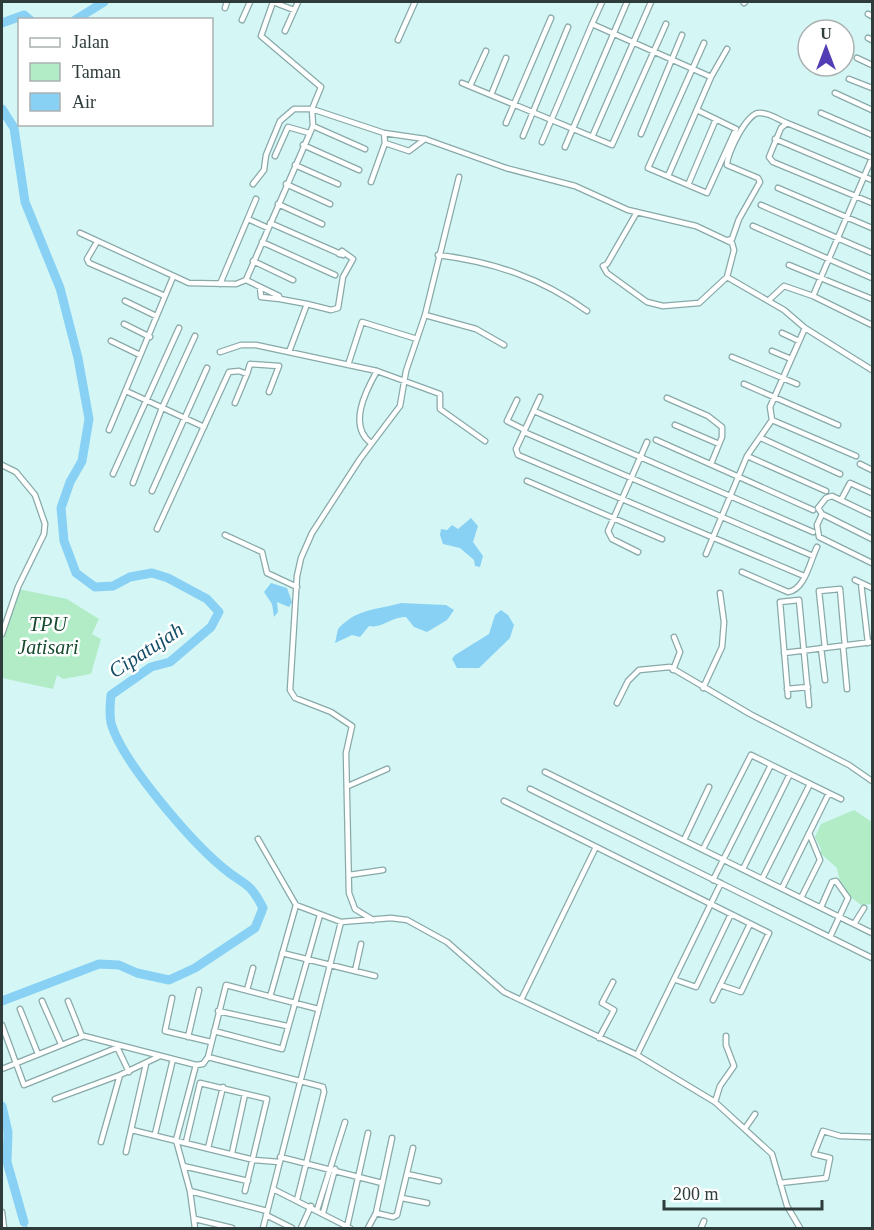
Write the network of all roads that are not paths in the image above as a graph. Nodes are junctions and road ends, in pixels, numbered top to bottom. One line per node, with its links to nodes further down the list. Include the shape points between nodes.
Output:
1 (227, 2): 9 (street)
2 (250, 2): 12 (street)
3 (273, 2): 10 (street); 38 (street, via 261,36 321,86)
4 (298, 2): 10 (street)
5 (415, 2): 19 (street)
6 (602, 2): 13 (street)
7 (627, 2): 17 (street)
8 (651, 2): 20 (street)
9 (225, 8)
10 (294, 10): 16 (street)
11 (551, 18): 37 (street)
12 (242, 20)
13 (592, 24): 17 (street); 44 (street)
14 (666, 24): 23 (street)
15 (568, 27): 41 (street)
16 (285, 31)
17 (613, 33): 20 (street); 48 (street)
18 (682, 35): 26 (street)
19 (398, 40)
20 (633, 41): 23 (street); 54 (street)
21 (704, 43): 29 (street)
22 (727, 49): 30 (street)
23 (653, 50): 26 (street); 54 (street, via 614,143 609,145)
24 (486, 51): 33 (street)
25 (506, 58): 36 (street)
26 (672, 58): 29 (street); 51 (street)
27 (857, 58): 28 (street)
28 (873, 65)
29 (691, 67): 30 (street); 66 (street, via 648,168)
30 (711, 77): 39 (street)
31 (849, 79): 34 (street)
32 (462, 82): 33 (street)
33 (470, 86): 36 (street)
34 (873, 88)
35 (835, 93): 40 (street)
36 (491, 95): 37 (street)
37 (513, 104): 41 (street); 45 (street)
38 (312, 109): 47 (street); 50 (street); 71 (street, via 294,110 280,121 264,170)
39 (697, 110): 43 (street); 66 (street)
40 (873, 110)
41 (533, 112): 44 (street); 53 (street)
42 (821, 113): 52 (street)
43 (716, 119): 74 (street); 74 (street, via 736,129 707,193)
44 (552, 120): 48 (street); 57 (street)
45 (506, 123)
46 (787, 123): 56 (street); 63 (street); 91 (street, via 762,112 755,113 734,143 727,165 760,182 732,239)
47 (313, 126): 49 (street); 61 (street)
48 (572, 129): 54 (street); 60 (street)
49 (309, 133): 59 (street); 62 (street, via 288,126)
50 (384, 133): 55 (street); 58 (street)
51 (641, 134)
52 (873, 135)
53 (523, 136)
54 (592, 137)
55 (424, 139): 58 (street, via 409,151); 82 (street, via 506,168 575,186)
56 (775, 139): 67 (street); 76 (street, via 769,155 773,162)
57 (542, 142)
58 (386, 143): 70 (street)
59 (303, 145): 64 (street); 65 (street)
60 (565, 147)
61 (365, 149)
62 (275, 156)
63 (873, 158): 67 (street)
64 (295, 165): 72 (street); 73 (street)
65 (359, 170)
66 (668, 176): 74 (street)
67 (864, 176): 69 (street); 76 (street)
68 (459, 177): 95 (street)
69 (873, 180)
70 (371, 182)
71 (253, 184)
72 (286, 184): 79 (street); 80 (street)
73 (338, 184)
74 (688, 185)
75 (778, 188): 83 (street)
76 (856, 196): 78 (street); 83 (street)
77 (256, 199): 84 (street)
78 (873, 203)
79 (278, 204): 85 (street); 86 (street)
80 (330, 204)
81 (761, 205): 90 (street)
82 (637, 212): 91 (street, via 684,223); 101 (street, via 603,266 640,298 663,306 699,303)
83 (847, 217): 88 (street); 90 (street)
84 (248, 219): 86 (street); 106 (street)
85 (322, 224)
86 (269, 225): 93 (street); 114 (street, via 341,254 342,251 353,259 343,277 338,308)
87 (753, 226): 96 (street)
88 (873, 228)
89 (80, 233): 92 (street)
90 (838, 238): 94 (street); 96 (street)
91 (728, 240): 101 (street, via 734,248)
92 (97, 242): 100 (street); 108 (street, via 87,259 89,263)
93 (262, 242): 97 (street); 99 (street)
94 (873, 253)
95 (438, 255): 115 (street, via 515,272 555,288); 117 (street)
96 (828, 259): 102 (street); 103 (street)
97 (253, 261): 104 (street); 105 (street)
98 (789, 265): 102 (street)
99 (335, 275)
100 (173, 277): 106 (street, via 195,284); 108 (street)
101 (727, 277): 112 (street)
102 (820, 278): 109 (street); 111 (street)
103 (873, 278)
104 (246, 280): 106 (street); 107 (street)
105 (293, 280)
106 (220, 284)
107 (260, 287): 110 (street); 110 (street, via 261,297)
108 (165, 296): 116 (street)
109 (813, 296): 112 (street, via 784,286); 119 (street)
110 (280, 299): 114 (street)
111 (873, 299)
112 (769, 300): 121 (street)
113 (125, 301): 116 (street)
114 (307, 304): 131 (street)
115 (587, 311)
116 (156, 315): 123 (street)
117 (425, 315): 125 (street); 128 (street, via 476,329)
118 (124, 324): 123 (street)
119 (873, 324)
120 (179, 328): 150 (street)
121 (805, 328): 127 (street); 137 (street)
122 (782, 333): 127 (street)
123 (150, 336): 132 (street)
124 (195, 336): 152 (street)
125 (417, 339): 135 (street, via 362,322); 141 (street)
126 (111, 341): 132 (street)
127 (799, 341): 134 (street)
128 (504, 345)
129 (772, 351): 134 (street)
130 (220, 352): 131 (street, via 250,344)
131 (289, 352): 135 (street)
132 (140, 356): 144 (street)
133 (732, 357): 140 (street)
134 (791, 359): 140 (street)
135 (348, 365): 138 (street)
136 (207, 368): 154 (street)
137 (873, 370)
138 (377, 372): 141 (street); 165 (street, via 363,403 359,427)
139 (247, 374): 145 (street, via 250,364 279,366); 151 (street); 158 (street, via 229,372)
140 (783, 379): 143 (street); 148 (street)
141 (405, 380): 163 (street, via 440,394 440,409); 165 (street, via 400,406)
142 (744, 384): 148 (street)
143 (797, 384)
144 (126, 391): 150 (street); 159 (street)
145 (269, 392)
146 (540, 397): 153 (street)
147 (667, 398): 166 (street, via 715,420 723,430)
148 (774, 398): 155 (street, via 770,407); 157 (street)
149 (517, 400): 160 (street, via 507,421)
150 (145, 401): 152 (street); 174 (street)
151 (235, 403)
152 (162, 408): 154 (street); 179 (street)
153 (534, 411): 160 (street); 169 (street)
154 (184, 418): 158 (street); 180 (street)
155 (772, 420): 161 (street); 168 (street)
156 (675, 425): 166 (street)
157 (838, 425)
158 (204, 427): 191 (street)
159 (110, 430)
160 (525, 431): 177 (street); 184 (street, via 516,449 518,455)
161 (761, 438): 167 (street); 175 (street)
162 (656, 440): 170 (street)
163 (485, 441)
164 (647, 442): 169 (street)
165 (371, 443): 206 (street, via 308,540)
166 (719, 444): 170 (street)
167 (747, 456): 176 (street); 181 (street)
168 (856, 456)
169 (640, 457): 177 (street); 183 (street)
170 (711, 464): 176 (street)
171 (860, 464): 173 (street)
172 (2, 465): 209 (street, via 16,472 35,495 45,524)
173 (873, 470)
174 (113, 474)
175 (840, 474)
176 (738, 476): 183 (street); 186 (street)
177 (631, 477): 184 (street); 188 (street)
178 (526, 481): 190 (street)
179 (133, 483)
180 (152, 491)
181 (826, 491)
182 (873, 493): 185 (street, via 850,483)
183 (729, 495): 188 (street); 192 (street)
184 (622, 498): 190 (street); 194 (street)
185 (840, 500): 187 (street, via 826,498 818,508); 189 (street)
186 (813, 510)
187 (822, 514): 196 (street); 201 (street, via 817,525 819,537)
188 (721, 515): 194 (street); 200 (street)
189 (873, 515)
190 (614, 518): 195 (street); 198 (street, via 609,535)
191 (157, 529)
192 (813, 532)
193 (225, 536): 206 (street, via 262,552 266,572)
194 (713, 536): 199 (street); 203 (street)
195 (662, 539)
196 (873, 539)
197 (817, 547): 200 (street)
198 (638, 552)
199 (706, 554)
200 (813, 555): 203 (street)
201 (873, 563)
202 (742, 572): 203 (street, via 790,592 798,588)
203 (804, 576)
204 (855, 580): 205 (street)
205 (861, 583): 207 (street); 211 (street)
206 (297, 587): 231 (street, via 290,690 295,698 331,712 352,726 346,753)
207 (873, 588)
208 (720, 592): 219 (street, via 722,647)
209 (2, 633)
210 (674, 637): 216 (street, via 680,652)
211 (870, 643): 212 (street)
212 (844, 646): 213 (street); 213 (street, via 840,589 819,591); 221 (street)
213 (823, 648): 214 (street); 217 (street)
214 (805, 651): 215 (street); 215 (street, via 800,600 780,602); 218 (street)
215 (784, 653): 220 (street)
216 (673, 670): 219 (street); 223 (street, via 639,670 628,681)
217 (825, 680)
218 (808, 687): 220 (street); 224 (street)
219 (703, 688): 229 (street)
220 (787, 689): 222 (street)
221 (847, 689)
222 (788, 696)
223 (617, 704)
224 (809, 705)
225 (771, 765): 228 (street); 241 (street, via 750,755); 242 (street)
226 (387, 770): 231 (street)
227 (545, 772): 239 (street)
228 (790, 774): 230 (street); 243 (street)
229 (873, 781)
230 (810, 783): 234 (street); 246 (street)
231 (348, 786): 245 (street)
232 (709, 787): 239 (street)
233 (530, 789): 247 (street)
234 (829, 793): 235 (street); 237 (street)
235 (841, 799)
236 (504, 801): 240 (street)
237 (809, 833): 249 (street); 250 (street, via 820,860)
238 (258, 839): 252 (street)
239 (684, 840): 241 (street)
240 (596, 847): 251 (street); 280 (street)
241 (703, 849): 242 (street)
242 (723, 860): 243 (street); 247 (street)
243 (743, 869): 246 (street)
244 (382, 870): 245 (street)
245 (350, 875): 258 (street, via 351,903 361,915)
246 (762, 879): 249 (street)
247 (714, 880): 248 (street)
248 (721, 883): 251 (street); 263 (street)
249 (782, 888): 250 (street)
250 (801, 898): 253 (street)
251 (711, 904): 255 (street); 272 (street)
252 (296, 905): 256 (street); 265 (street)
253 (821, 908): 257 (street); 257 (street, via 832,882 836,881 848,898)
254 (864, 908): 261 (street)
255 (731, 914): 260 (street); 272 (street, via 696,987)
256 (320, 915): 259 (street); 267 (street)
257 (839, 917): 261 (street); 263 (street)
258 (373, 920): 259 (street); 280 (street, via 407,920 435,934 496,987)
259 (340, 922): 268 (street)
260 (750, 924): 274 (street); 274 (street, via 769,934 741,992)
261 (854, 924): 262 (street)
262 (873, 933)
263 (830, 937): 266 (street)
264 (361, 944): 270 (street)
265 (282, 953): 267 (street); 277 (street)
266 (873, 958)
267 (306, 959): 268 (street); 283 (street)
268 (331, 965): 270 (street); 285 (street)
269 (253, 968): 276 (street)
270 (355, 971): 271 (street)
271 (375, 976)
272 (676, 980): 298 (street)
273 (614, 982): 293 (street, via 602,1003 614,1010)
274 (720, 985): 281 (street)
275 (199, 990): 291 (street)
276 (247, 990): 277 (street); 286 (street, via 226,985)
277 (270, 997): 283 (street)
278 (172, 998): 291 (street, via 165,1031)
279 (68, 1000): 290 (street)
280 (521, 1000): 293 (street)
281 (713, 1000)
282 (42, 1001): 295 (street)
283 (293, 1003): 285 (street); 288 (street)
284 (20, 1009): 297 (street)
285 (318, 1009): 308 (street)
286 (218, 1011): 288 (street); 289 (street)
287 (2, 1025): 302 (street)
288 (287, 1026): 289 (street, via 279,1050)
289 (214, 1031): 294 (street)
290 (82, 1036): 295 (street); 296 (street)
291 (188, 1036): 294 (street)
292 (726, 1036): 312 (street, via 734,1066 720,1086)
293 (599, 1038): 298 (street)
294 (211, 1042): 300 (street)
295 (62, 1044): 297 (street)
296 (119, 1046): 299 (street); 302 (street, via 24,1085); 306 (street)
297 (38, 1054): 302 (street)
298 (637, 1055): 312 (street)
299 (160, 1056): 301 (street); 303 (street)
300 (208, 1057): 304 (street, via 203,1064); 308 (street)
301 (173, 1059): 304 (street); 318 (street)
302 (15, 1064): 305 (street)
303 (146, 1064): 306 (street); 316 (street)
304 (196, 1065): 321 (street)
305 (2, 1069)
306 (129, 1072): 307 (street)
307 (120, 1076): 311 (street); 322 (street)
308 (300, 1080): 328 (street); 330 (street, via 325,1090)
309 (224, 1088): 310 (street); 323 (street, via 199,1084); 324 (street)
310 (245, 1094): 327 (street); 329 (street, via 269,1101)
311 (55, 1099)
312 (715, 1102): 315 (street)
313 (755, 1114): 315 (street)
314 (345, 1122): 332 (street)
315 (746, 1128): 338 (street, via 772,1154)
316 (132, 1130): 318 (street); 326 (street)
317 (368, 1133): 334 (street)
318 (155, 1134): 321 (street)
319 (873, 1137): 338 (street, via 821,1131 814,1154 830,1158 826,1179)
320 (393, 1138): 337 (street)
321 (176, 1140): 323 (street); 331 (street)
322 (101, 1142)
323 (186, 1142): 324 (street)
324 (208, 1148): 327 (street)
325 (414, 1148): 333 (street)
326 (126, 1152)
327 (232, 1154): 329 (street)
328 (280, 1159): 329 (street); 330 (street); 339 (street)
329 (254, 1160): 335 (street)
330 (306, 1163): 332 (street); 343 (street)
331 (183, 1166): 335 (street); 340 (street)
332 (332, 1171): 334 (street); 346 (street); 349 (street)
333 (407, 1174): 336 (street); 342 (street)
334 (359, 1178): 337 (street); 359 (street)
335 (248, 1181): 341 (street)
336 (438, 1181)
337 (382, 1183): 350 (street)
338 (780, 1183): 362 (street)
339 (273, 1189): 343 (street); 348 (street)
340 (190, 1191): 348 (street); 351 (street)
341 (245, 1191)
342 (402, 1198): 344 (street); 350 (street, via 395,1217)
343 (297, 1200): 345 (street)
344 (427, 1203)
345 (311, 1206): 346 (street); 358 (street)
346 (317, 1210): 349 (street)
347 (2, 1212): 353 (street)
348 (266, 1213): 356 (street); 357 (street)
349 (323, 1213): 359 (street)
350 (376, 1213): 360 (street)
351 (195, 1219): 354 (street); 355 (street)
352 (704, 1221): 361 (street)
353 (3, 1228)
354 (195, 1228)
355 (232, 1228)
356 (263, 1228)
357 (292, 1228)
358 (301, 1228)
359 (348, 1228)
360 (370, 1228)
361 (701, 1228)
362 (800, 1228)

